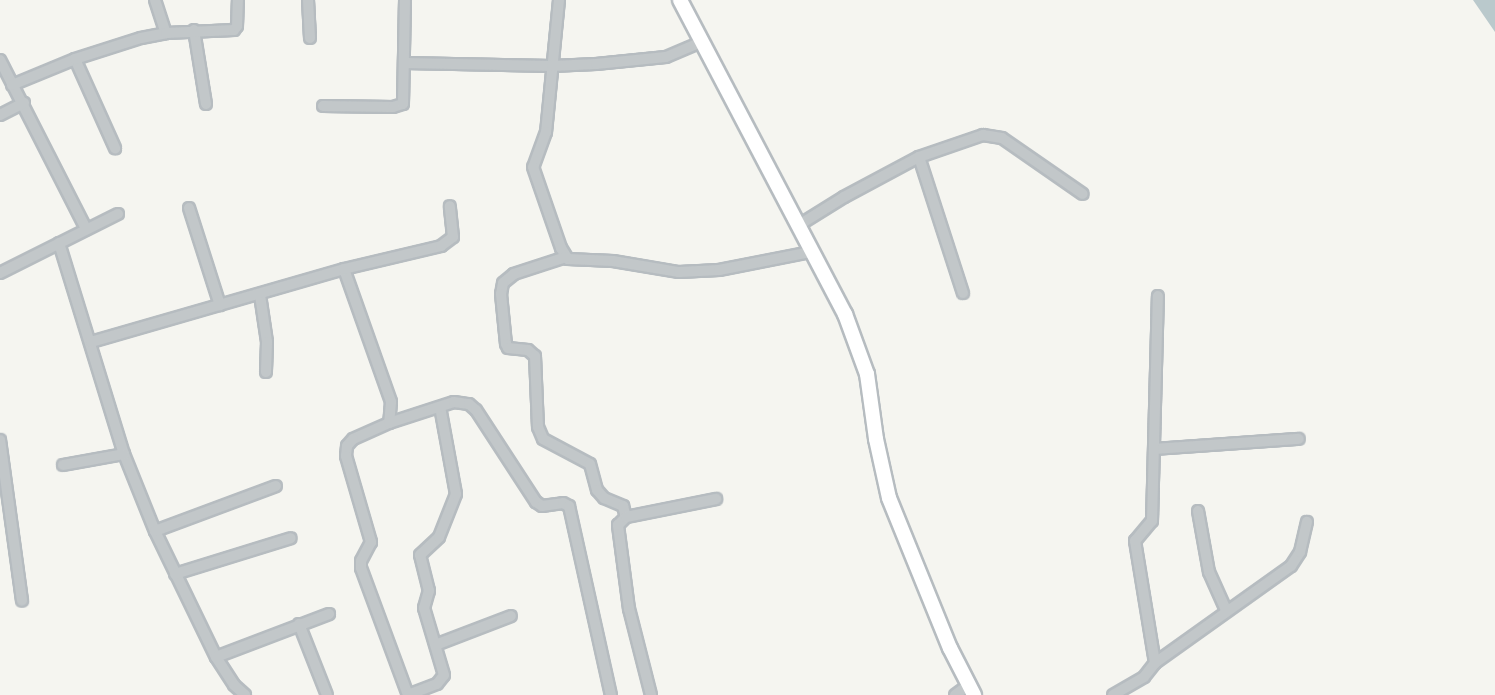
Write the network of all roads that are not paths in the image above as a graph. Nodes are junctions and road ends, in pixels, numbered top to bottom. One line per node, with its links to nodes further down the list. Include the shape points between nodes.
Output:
1 (155, 0): 8 (street)
2 (238, 0): 7 (street, via 236,28)
3 (308, 0): 9 (street)
4 (405, 0): 13 (street)
5 (559, 0): 14 (street)
6 (680, 0): 10 (main road)
7 (194, 30): 8 (street); 17 (street)
8 (166, 33): 11 (street)
9 (310, 38)
10 (702, 42): 14 (street, via 666,57); 26 (main road)
11 (75, 59): 15 (street); 20 (street)
12 (0, 60): 15 (street)
13 (405, 63): 14 (street); 18 (street, via 405,100 399,106)
14 (552, 66): 30 (street, via 546,132 533,176)
15 (12, 85): 16 (street)
16 (24, 103): 19 (street); 27 (street)
17 (206, 104)
18 (323, 106)
19 (0, 114)
20 (116, 148)
21 (919, 157): 22 (street, via 952,143 993,134); 26 (street); 33 (street)
22 (1083, 194)
23 (450, 205): 31 (street, via 453,237 448,243)
24 (189, 208): 36 (street)
25 (118, 214): 27 (street)
26 (799, 225): 29 (main road)
27 (86, 229): 28 (street)
28 (59, 243): 32 (street); 37 (street)
29 (811, 252): 30 (street, via 719,270 680,272); 62 (main road, via 845,314 867,374 888,498)
30 (566, 257): 49 (street, via 514,274 503,283 506,344 535,356 538,427 543,439 590,464 597,490 622,506)
31 (344, 269): 34 (street); 40 (street, via 391,402)
32 (0, 273)
33 (963, 293)
34 (260, 295): 36 (street); 38 (street)
35 (1158, 296): 43 (street)
36 (220, 305): 37 (street)
37 (91, 342): 44 (street)
38 (266, 372)
39 (440, 407): 40 (street); 59 (street, via 456,494 439,537 419,555 429,591 425,608); 65 (street, via 462,401 469,404 536,502 569,506)
40 (389, 423): 59 (street, via 353,439 346,456 372,542 361,568 408,695 437,684 444,675)
41 (1299, 439): 43 (street)
42 (0, 440): 54 (street)
43 (1155, 449): 61 (street, via 1152,522 1135,541)
44 (124, 454): 45 (street); 51 (street)
45 (62, 465)
46 (276, 486): 51 (street)
47 (716, 499): 49 (street)
48 (1198, 511): 55 (street, via 1209,572)
49 (626, 517): 66 (street, via 617,530 632,627)
50 (1307, 522): 55 (street, via 1300,552 1291,566)
51 (155, 531): 53 (street)
52 (291, 538): 53 (street)
53 (175, 575): 60 (street)
54 (22, 600)
55 (1226, 610): 61 (street)
56 (329, 614): 58 (street)
57 (511, 616): 59 (street)
58 (299, 624): 60 (street); 64 (street)
59 (438, 644)
60 (216, 657): 63 (street)
61 (1155, 663): 68 (street, via 1144,677)
62 (972, 690): 67 (street)
63 (245, 695)
64 (327, 695)
65 (611, 695)
66 (652, 695)
67 (955, 695)
68 (1113, 695)

